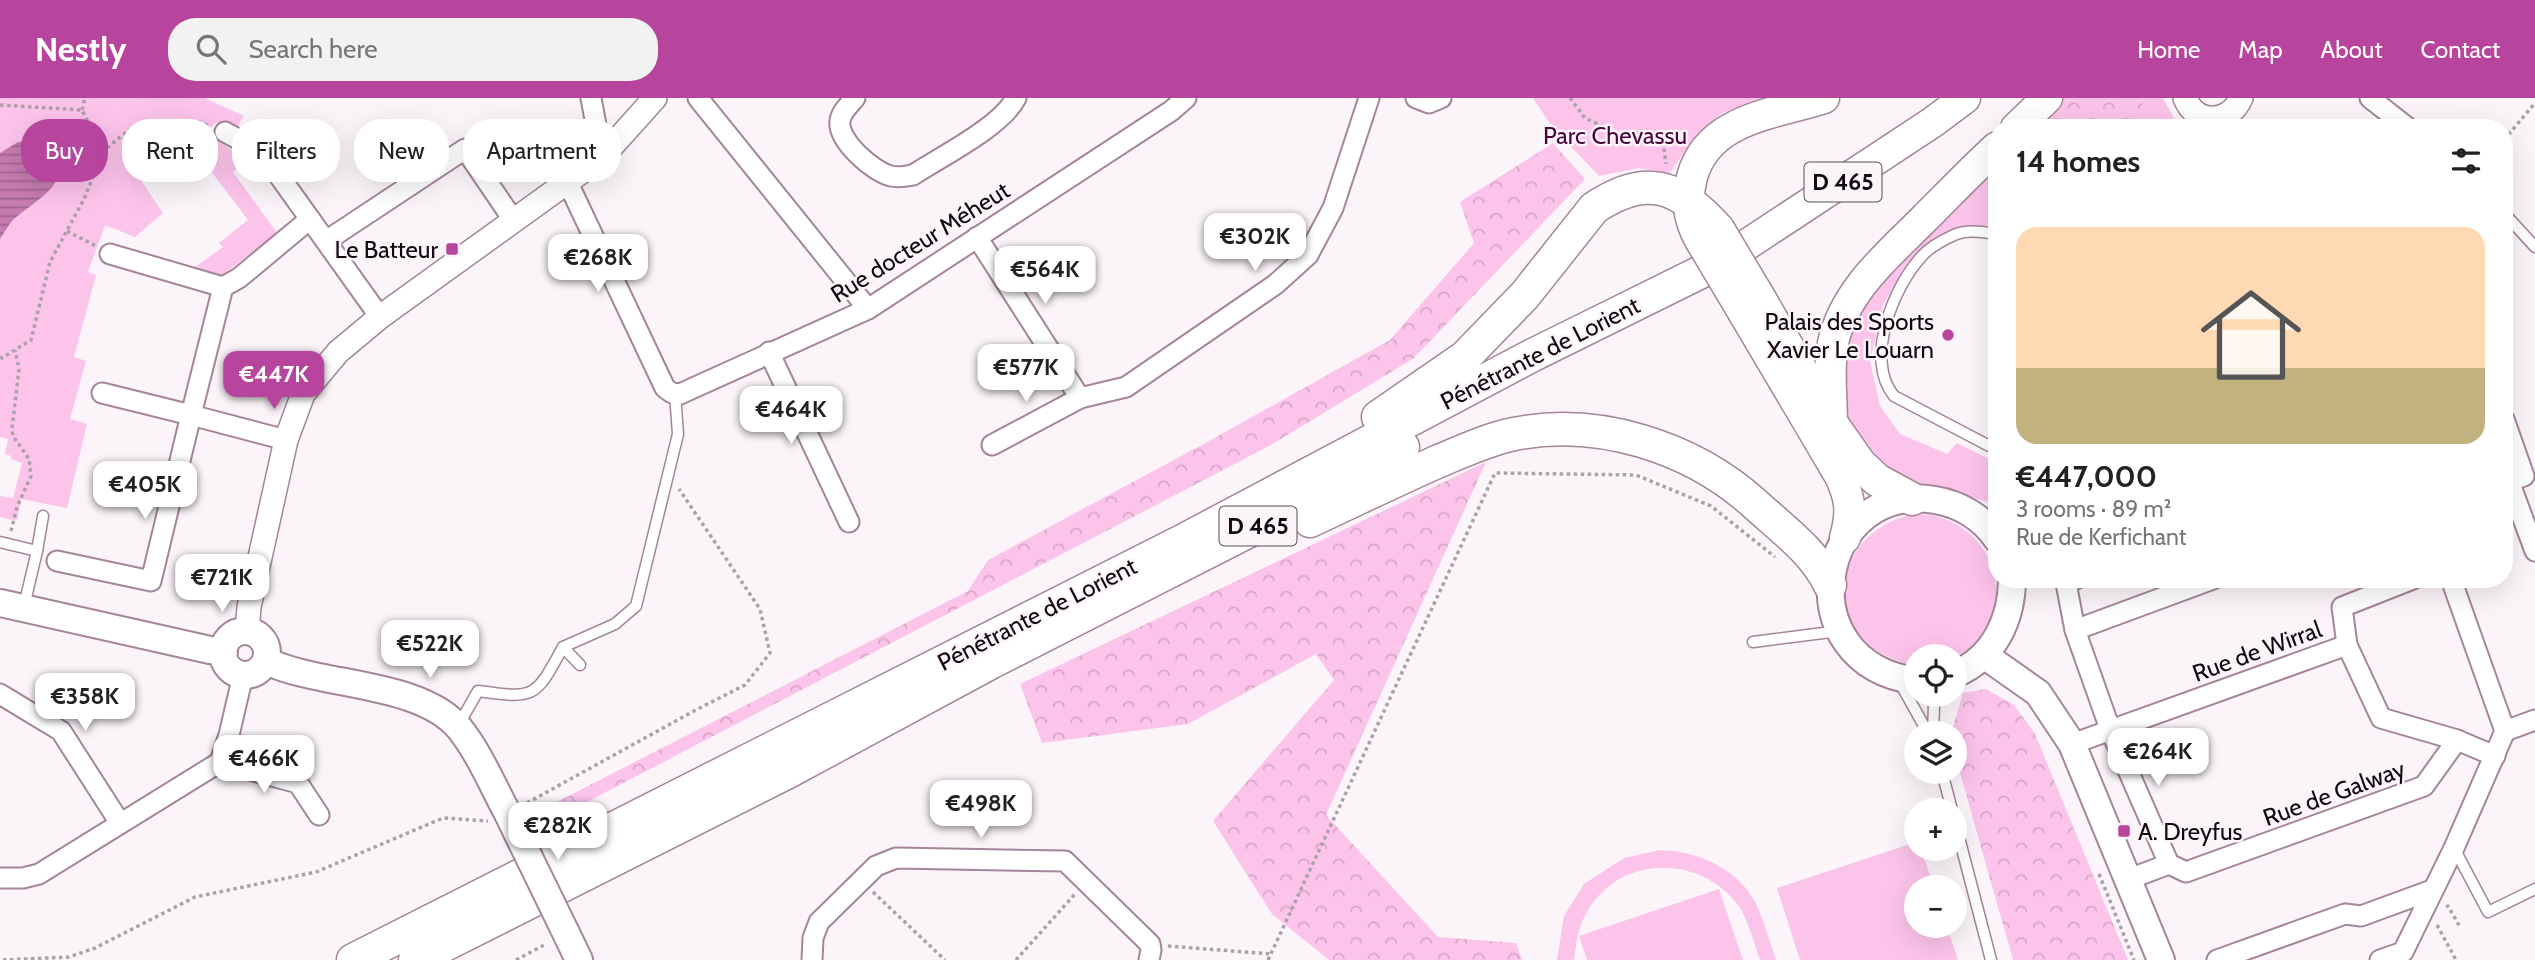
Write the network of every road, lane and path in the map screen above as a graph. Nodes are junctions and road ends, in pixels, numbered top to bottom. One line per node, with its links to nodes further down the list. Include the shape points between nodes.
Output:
1 (85, 98): 19 (path)
2 (590, 98): 22 (street)
3 (655, 98): 29 (street)
4 (698, 98): 47 (street)
5 (855, 98): 6 (street, via 840,120 844,140 881,172 902,177 993,124)
6 (1016, 98)
7 (1186, 98): 40 (street, Rue docteur Méheut)
8 (1369, 98): 54 (street, via 1333,208 1308,255 1276,284 1126,387)
9 (1416, 98): 10 (street, via 1429,103)
10 (1441, 98)
11 (1570, 98): 34 (path, via 1585,118 1623,136 1646,130 1663,140)
12 (1824, 98): 34 (main road, via 1738,123 1720,134 1704,151)
13 (1965, 98): 42 (main road, Pénétrante de Lorient / D 465, via 1912,137)
14 (2047, 98): 23 (main road)
15 (2185, 98): 24 (street)
16 (2371, 98): 26 (street)
17 (2535, 103): 27 (path)
18 (0, 105): 19 (path)
19 (82, 110): 21 (path)
20 (2232, 113): 25 (street)
21 (87, 119)
22 (594, 119)
23 (2025, 119)
24 (2199, 119)
25 (2210, 119)
26 (2397, 119)
27 (2513, 129)
28 (225, 132): 30 (path, via 200,122 161,122 129,130); 35 (street, via 262,152)
29 (621, 136)
30 (108, 147)
31 (1988, 155): 56 (main road, via 1879,264 1852,299 1833,341)
32 (91, 182): 38 (path)
33 (568, 183): 36 (street); 52 (street)
34 (1679, 195): 42 (highway, via 1698,207); 73 (highway, via 1646,188 1624,190 1594,208 1525,295 1465,357 1348,437 1154,537)
35 (310, 219): 41 (street); 45 (street)
36 (514, 221): 41 (street, via 465,149); 48 (street)
37 (2513, 223): 43 (lane)
38 (67, 231): 44 (path); 49 (path, via 50,262 31,340)
39 (1988, 233): 59 (lane, via 1956,234 1922,255 1893,301 1883,332 1881,361 1886,386 1894,396)
40 (977, 237): 47 (street, Rue docteur Méheut); 54 (street)
41 (326, 242): 48 (street)
42 (1712, 244): 46 (highway, bridge); 73 (highway, Pénétrante de Lorient / D 465, via 1531,356); 103 (highway, Pénétrante de Lorient / D 465, via 1543,368 1296,507)
43 (2535, 247)
44 (110, 254): 45 (street)
45 (223, 287): 55 (street)
46 (1752, 306): 56 (highway); 67 (main road, via 1849,494 1851,516)
47 (868, 309): 50 (street, Rue docteur Méheut)
48 (380, 317): 57 (street, via 338,352 303,394)
49 (15, 350): 51 (path); 68 (path, via 19,369 12,429 29,459 31,476)
50 (769, 352): 52 (street, Rue docteur Méheut, via 686,392); 65 (street)
51 (0, 358)
52 (670, 391): 61 (lane, via 678,435)
53 (102, 393): 55 (street)
54 (1080, 398): 58 (street)
55 (191, 415): 57 (street); 72 (street, via 151,581)
56 (1832, 424): 63 (highway, via 1877,480)
57 (286, 440): 82 (street)
58 (992, 445)
59 (1988, 445)
60 (2513, 457): 62 (street)
61 (669, 475): 86 (lane, via 636,606 615,624); 104 (path, via 760,609 771,653 745,685)
62 (2518, 478): 70 (street)
63 (1912, 499): 66 (main road, via 1958,506); 67 (main road, via 1881,507)
64 (43, 516): 69 (lane)
65 (849, 522)
66 (1988, 529)
67 (1845, 538): 74 (main road)
68 (4, 543): 69 (lane)
69 (37, 551): 80 (lane)
70 (2535, 551)
71 (1809, 552): 74 (highway); 103 (highway, via 1723,478 1668,449 1560,429 1513,434 1414,472 1151,594); 120 (path, via 1793,562 1780,562 1710,506 1636,475 1494,473)
72 (57, 561)
73 (1110, 576): 122 (highway, Pénétrante de Lorient / D 465)
74 (1830, 584): 83 (main road, via 1830,601)
75 (2011, 588): 88 (main road, via 2005,625)
76 (2067, 588): 81 (street)
77 (2189, 588): 81 (street)
78 (2390, 588): 85 (street, via 2342,607)
79 (2454, 588): 98 (street)
80 (9, 606): 87 (main road)
81 (2075, 630): 97 (street)
82 (247, 631): 87 (main road, via 234,634); 89 (main road, via 264,642)
83 (1840, 631): 84 (lane); 93 (main road, via 1871,666)
84 (1753, 642)
85 (2347, 645): 97 (street, Rue de Wirral); 99 (street, Rue de Wirral, via 2381,718)
86 (563, 647): 90 (lane); 96 (lane, via 542,685 520,697 478,691)
87 (224, 651): 92 (main road, via 231,669)
88 (1984, 655): 91 (main road); 100 (main road, via 2038,693)
89 (266, 661): 92 (main road, via 256,672); 96 (main road, via 286,671 404,695 434,707)
90 (580, 665)
91 (1967, 668)
92 (243, 675): 102 (street)
93 (1904, 678)
94 (0, 694): 106 (street, via 61,731)
95 (2535, 720): 98 (street)
96 (458, 726): 104 (main road)
97 (2110, 729): 100 (street, Rue de Wirral); 109 (street)
98 (2505, 731): 101 (street)
99 (2457, 740): 101 (street); 109 (street, Rue de Galway, via 2424,786 2186,872)
100 (2072, 744): 112 (main road)
101 (2495, 756): 107 (street)
102 (220, 762): 105 (street, via 298,783); 106 (street)
103 (788, 772): 123 (highway, Pénétrante de Lorient / D 465)
104 (516, 808): 118 (main road, bridge); 121 (path, via 491,821 443,817 316,872 195,897 69,957)
105 (319, 815)
106 (120, 823): 111 (street, via 39,874)
107 (2454, 848): 115 (lane, via 2488,912); 116 (street)
108 (1965, 861): 130 (lane)
109 (2169, 864): 112 (street, Rue de Galway)
110 (2099, 873): 131 (path)
111 (0, 878)
112 (2129, 879): 132 (main road)
113 (861, 881): 114 (street, via 876,866 896,858 1065,861); 126 (street, via 816,927); 127 (path)
114 (1086, 882): 119 (street); 128 (path)
115 (2535, 889)
116 (2432, 890): 133 (street, via 2361,916 2345,914); 134 (street, via 2403,952)
117 (2431, 913): 135 (path)
118 (566, 933): 124 (path); 125 (main road)
119 (1149, 952): 120 (path)
120 (1270, 954): 129 (path)
121 (4, 960)
122 (353, 960)
123 (415, 960)
124 (516, 960)
125 (579, 960)
126 (812, 960)
127 (945, 960)
128 (1016, 960)
129 (1268, 960)
130 (1991, 960)
131 (2133, 960)
132 (2161, 960)
133 (2217, 960)
134 (2380, 960)
135 (2456, 960)

